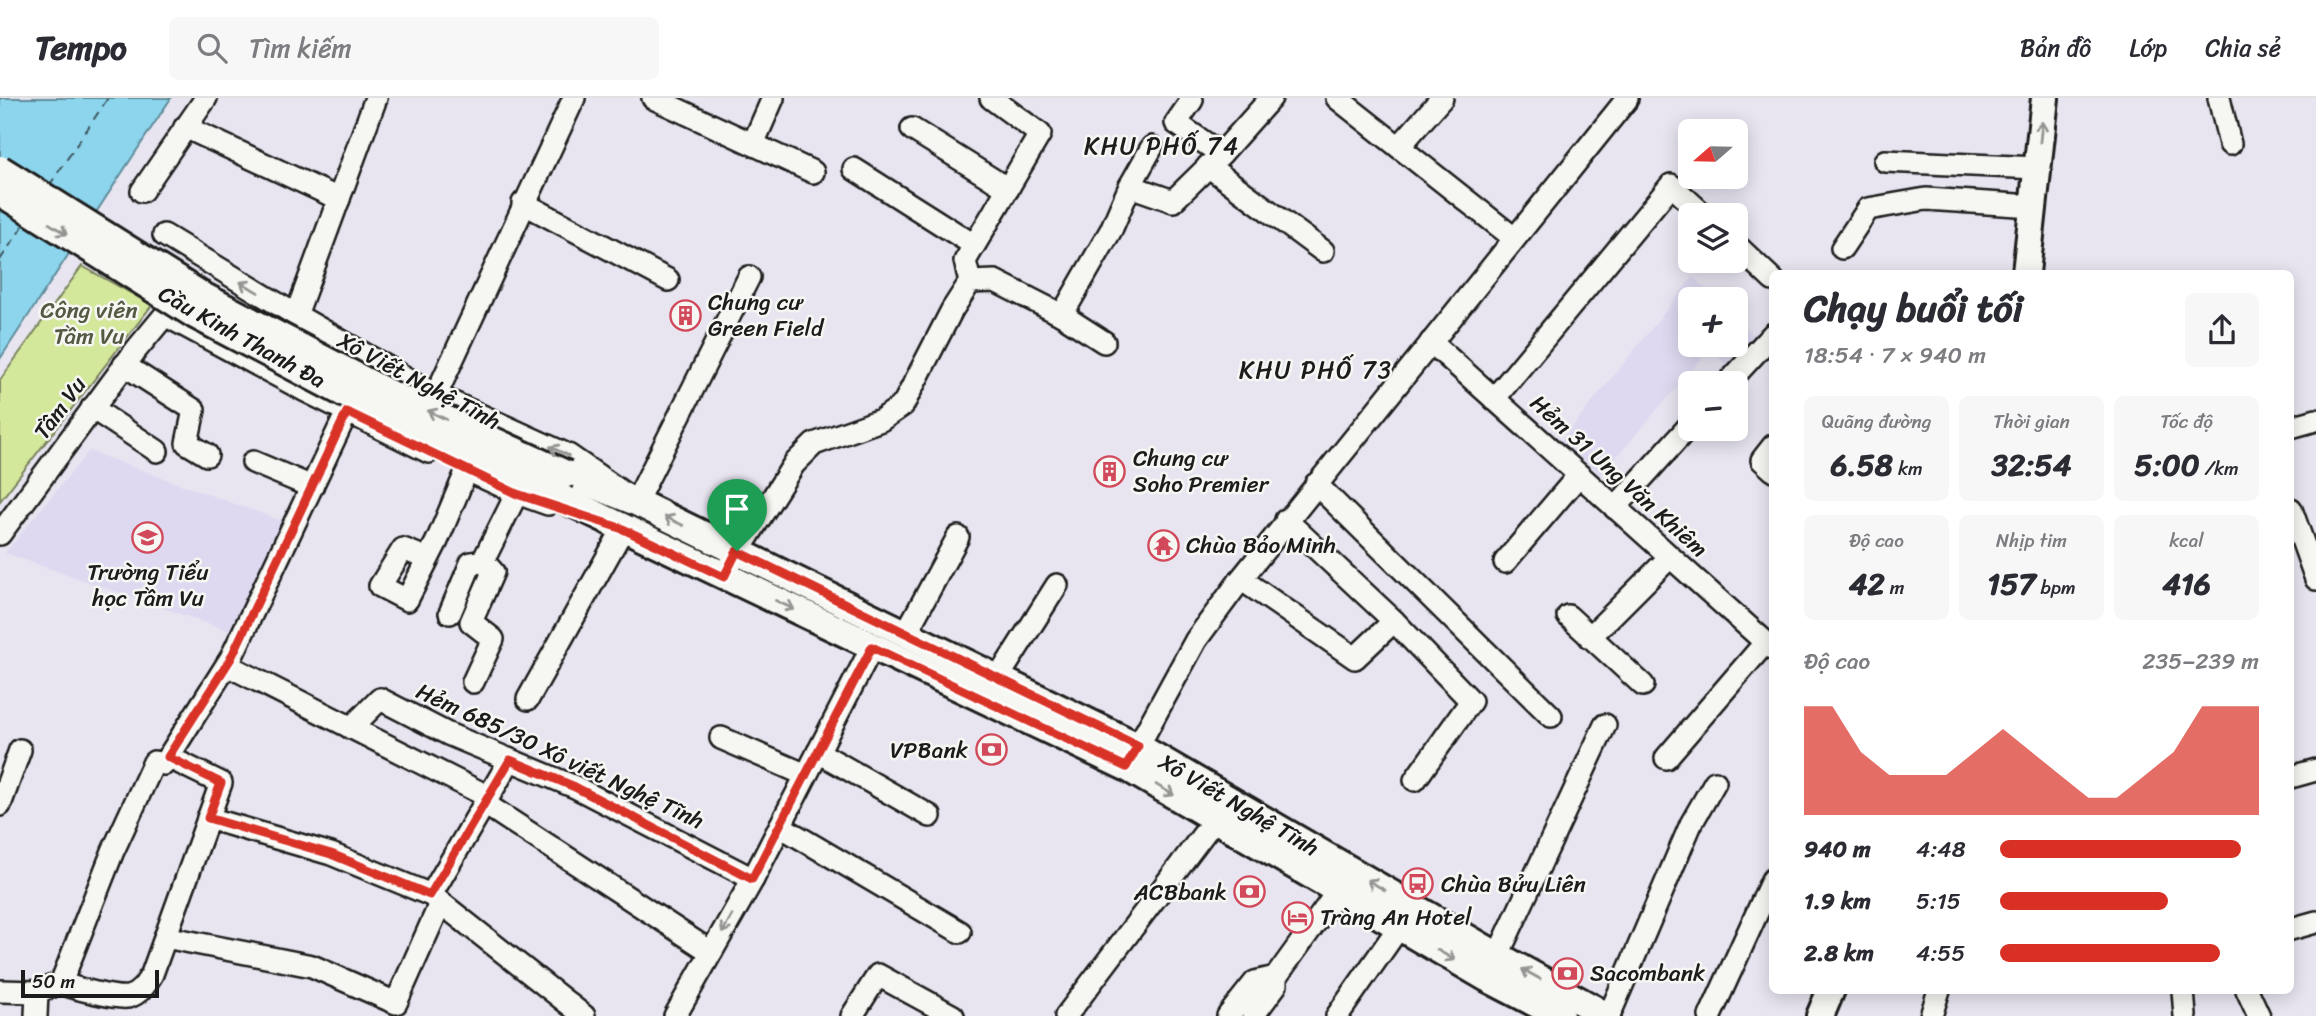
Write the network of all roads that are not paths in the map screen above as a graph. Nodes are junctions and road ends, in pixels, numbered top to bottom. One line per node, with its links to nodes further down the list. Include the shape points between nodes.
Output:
1 (206, 98): 14 (street)
2 (574, 98): 32 (street)
3 (653, 98): 16 (street)
4 (773, 98): 16 (street)
5 (991, 98): 27 (street, via 1040,134)
6 (1190, 98): 20 (street, via 1176,123)
7 (1337, 98): 19 (street)
8 (1441, 98): 19 (street)
9 (2045, 98): 22 (main road, one-way to 9)
10 (2219, 98): 17 (street)
11 (374, 99): 30 (street)
12 (1627, 99): 35 (street)
13 (1263, 101): 20 (street)
14 (185, 127): 28 (street); 30 (street)
15 (912, 129): 27 (street)
16 (754, 144): 25 (street)
17 (2230, 144)
18 (1152, 147): 26 (street)
19 (1399, 147): 35 (street)
20 (1215, 160): 26 (street, via 1173,201); 38 (street)
21 (1885, 161): 22 (street)
22 (2037, 167): 33 (main road)
23 (0, 169): 66 (main road, Cầu Kinh Thanh Đa, one-way to 23, bridge, via 386,392 201,295)
24 (854, 169): 36 (street)
25 (813, 172)
26 (1130, 186): 47 (street, via 1111,230)
27 (1008, 189): 36 (street)
28 (142, 191)
29 (0, 192): 71 (main road, Cầu Kinh Thanh Đa, one-way to 71, bridge, via 195,315 450,449)
30 (339, 199): 46 (street)
31 (1691, 203): 54 (street, via 1671,185)
32 (523, 204): 43 (street); 53 (street)
33 (2033, 206): 37 (street, via 1926,199 1868,209); 40 (main road)
34 (164, 235): 46 (street, Xô Viết Nghệ Tĩnh, one-way to 34)
35 (1514, 239): 50 (street)
36 (974, 245): 44 (street, via 965,261)
37 (1842, 248)
38 (1322, 251)
39 (1748, 256): 41 (street)
40 (2026, 270)
41 (1769, 275)
42 (749, 277): 72 (street)
43 (668, 280)
44 (970, 282): 47 (street, via 995,281); 79 (street, via 903,405 880,420 814,444 794,464)
45 (165, 315): 51 (street, Tầm Vu); 56 (street, Xô Viết Nghệ Tĩnh)
46 (296, 315): 53 (street, Xô Viết Nghệ Tĩnh)
47 (1062, 315): 49 (street)
48 (1769, 338): 52 (street)
49 (1104, 342)
50 (1430, 342): 54 (street, Hẻm 31 Ung Văn Khiêm); 68 (street)
51 (124, 365): 55 (street, Tầm Vu); 62 (street, via 194,410 187,443)
52 (1739, 371)
53 (436, 395): 72 (street, Xô Viết Nghệ Tĩnh, one-way to 53, via 568,455)
54 (1494, 399): 67 (street, Hẻm 31 Ung Văn Khiêm)
55 (92, 408): 60 (street); 77 (street, Tầm Vu)
56 (347, 412): 65 (street, Xô Viết Nghệ Tĩnh); 69 (street)
57 (2316, 420): 58 (street)
58 (2294, 427)
59 (1678, 438): 73 (street)
60 (157, 451)
61 (1769, 451): 64 (street, via 1762,460)
62 (207, 455)
63 (253, 462): 69 (street)
64 (1769, 466)
65 (467, 470): 70 (street, Xô Viết Nghệ Tĩnh); 81 (street)
66 (566, 474): 72 (main road, Xô Viết Nghệ Tĩnh)
67 (1579, 475): 73 (street, Hẻm 31 Ung Văn Khiêm); 83 (street)
68 (1316, 484): 75 (street); 100 (street)
69 (312, 486): 95 (street)
70 (517, 494): 76 (street, Xô Viết Nghệ Tĩnh); 82 (street)
71 (569, 501): 76 (main road, Xô Viết Nghệ Tĩnh)
72 (636, 502): 79 (main road, Xô Viết Nghệ Tĩnh, one-way to 72)
73 (1615, 508): 80 (street, Hẻm 31 Ung Văn Khiêm)
74 (2294, 517): 86 (street)
75 (1286, 520): 85 (street); 90 (street)
76 (623, 529): 84 (main road, Xô Viết Nghệ Tĩnh); 99 (street)
77 (0, 534)
78 (958, 537): 91 (street)
79 (737, 551): 84 (street); 91 (main road, Xô Viết Nghệ Tĩnh)
80 (1670, 557): 92 (street); 93 (street, Hẻm 31 Ung Văn Khiêm)
81 (428, 559)
82 (483, 561): 88 (street, via 471,563); 97 (street, via 493,572 471,622 493,639)
83 (1505, 562)
84 (724, 577): 94 (main road, Xô Viết Nghệ Tĩnh, one-way to 94)
85 (1241, 579): 90 (street, via 1354,658); 106 (street, via 1196,640)
86 (2316, 579)
87 (1057, 585): 96 (street)
88 (450, 613)
89 (1569, 616): 92 (street)
90 (1394, 621): 113 (street, via 1471,701)
91 (906, 633): 96 (main road, Xô Viết Nghệ Tĩnh)
92 (1590, 637): 98 (street)
93 (1769, 646): 108 (street)
94 (872, 647): 105 (street); 106 (main road, Xô Viết Nghệ Tĩnh)
95 (227, 665): 102 (street); 107 (street)
96 (998, 678): 106 (main road, Xô Viết Nghệ Tĩnh)
97 (473, 681)
98 (1643, 685)
99 (528, 699)
100 (1551, 716)
101 (1605, 725): 131 (street)
102 (351, 728): 109 (street, Hẻm 685/30 Xô viết Nghệ Tĩnh, via 380,699); 115 (street)
103 (721, 738): 111 (street)
104 (20, 750): 116 (street)
105 (818, 752): 111 (street); 117 (street)
106 (1132, 756): 119 (main road, Xô Viết Nghệ Tĩnh, one-way to 119); 131 (main road, Xô Viết Nghệ Tĩnh, one-way to 106)
107 (168, 757): 118 (street, via 221,783); 133 (street, via 164,764 153,762)
108 (1666, 758)
109 (510, 760): 115 (street); 121 (street, Hẻm 685/30 Xô viết Nghệ Tĩnh, via 575,787)
110 (2316, 770): 112 (street)
111 (806, 775): 120 (street)
112 (2294, 776)
113 (1415, 780)
114 (1715, 782): 150 (street, via 1691,824)
115 (487, 800): 124 (street); 130 (street)
116 (0, 805)
117 (930, 816)
118 (208, 818): 124 (street, via 331,854); 129 (street)
119 (1215, 819): 123 (main road, Xô Viết Nghệ Tĩnh); 145 (street)
120 (780, 826): 121 (street); 128 (street)
121 (752, 879): 130 (street, one-way to 130)
122 (1769, 887): 151 (street)
123 (1338, 891): 126 (main road, Xô Viết Nghệ Tĩnh); 132 (street)
124 (435, 900): 129 (street, via 396,1003 312,965); 141 (street)
125 (2316, 922): 127 (street)
126 (1399, 927): 131 (main road, Xô Viết Nghệ Tĩnh, one-way to 131); 148 (street)
127 (2294, 928)
128 (960, 932)
129 (165, 937): 133 (street, via 142,990 126,997)
130 (711, 952): 142 (street)
131 (1492, 967): 149 (main road, Xô Viết Nghệ Tĩnh); 150 (main road, Xô Viết Nghệ Tĩnh, one-way to 131)
132 (1276, 977): 146 (street, via 1255,982); 147 (street, via 1276,985)
133 (61, 983): 135 (street)
134 (0, 991): 135 (street)
135 (37, 992): 140 (street)
136 (1829, 994): 152 (main road)
137 (1938, 994): 153 (street)
138 (2183, 994): 154 (street)
139 (2249, 994): 155 (street)
140 (36, 1016)
141 (584, 1016)
142 (675, 1016)
143 (852, 1016): 144 (street, via 878,975)
144 (953, 1016)
145 (1066, 1016)
146 (1228, 1016)
147 (1253, 1016)
148 (1337, 1016)
149 (1560, 1016)
150 (1608, 1016)
151 (1710, 1016)
152 (1820, 1016)
153 (1931, 1016)
154 (2185, 1016)
155 (2259, 1016)

